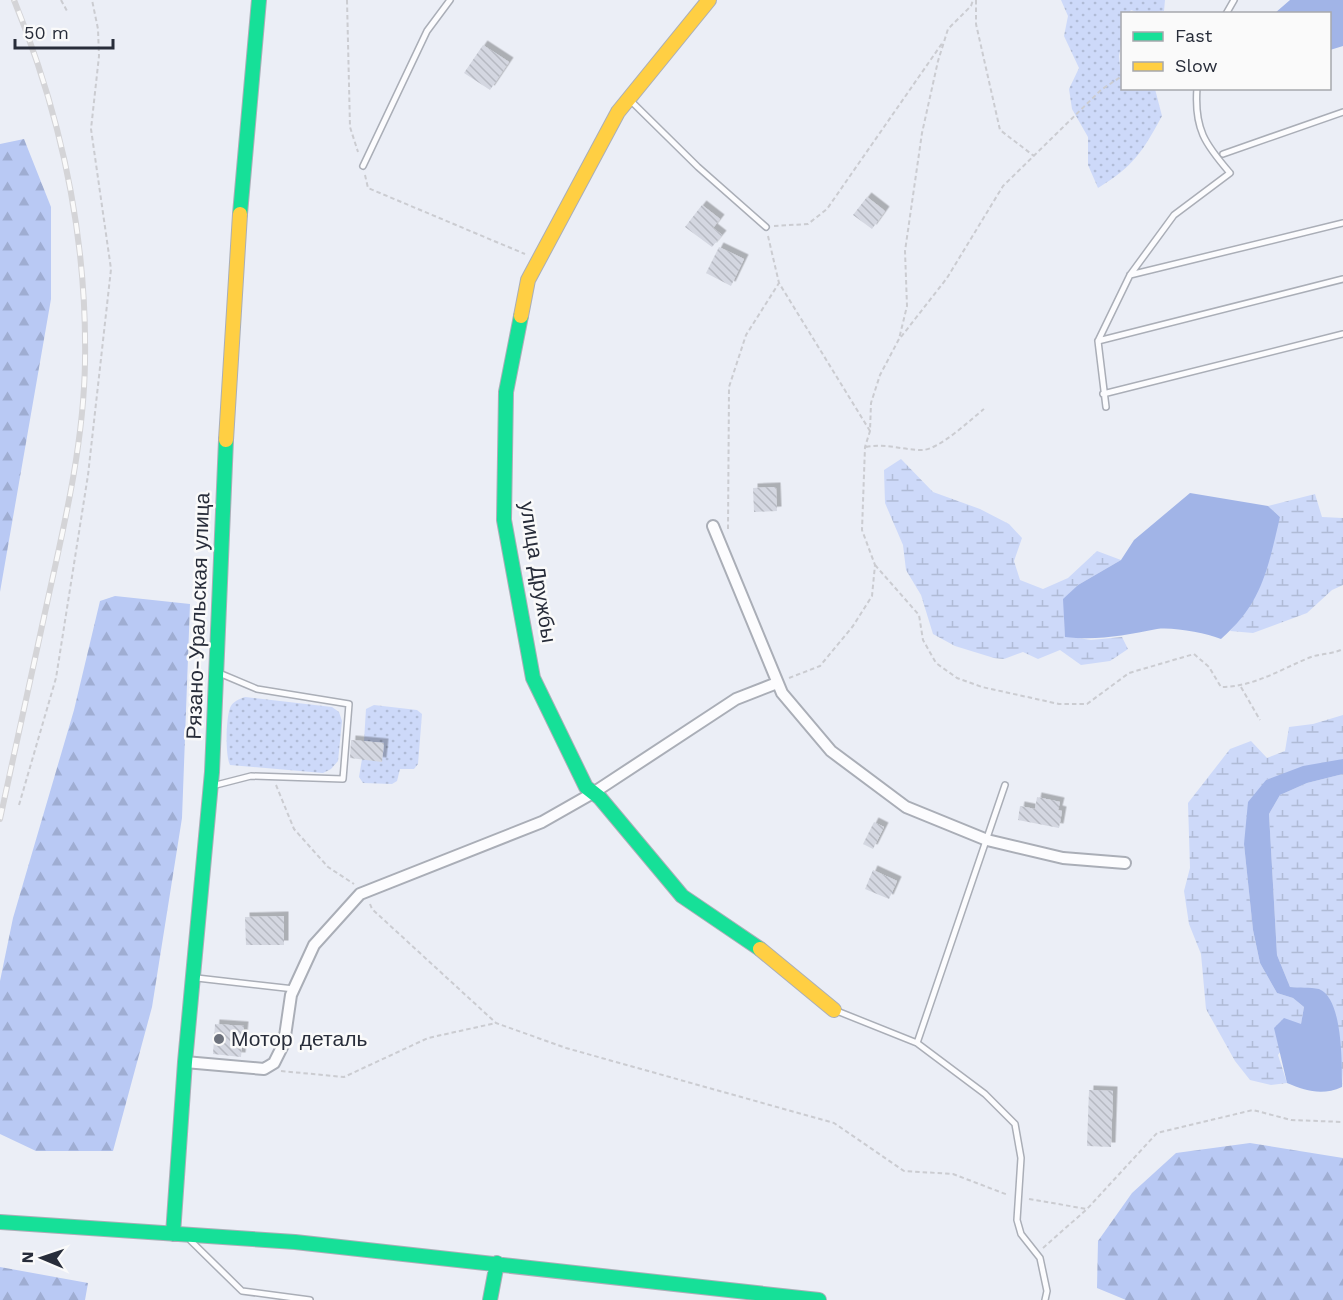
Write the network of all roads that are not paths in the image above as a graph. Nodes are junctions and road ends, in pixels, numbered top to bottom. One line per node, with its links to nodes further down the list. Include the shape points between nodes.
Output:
1 (259, 0): 18 (main road, Рязано-Уральская улица, via 228,391)
2 (450, 0): 8 (lane, via 427,30)
3 (710, 0): 5 (main road, улица Дружбы)
4 (1197, 90): 11 (lane, via 1196,108 1205,143 1230,173 1174,215)
5 (628, 99): 10 (lane); 22 (main road, улица Дружбы, via 528,280 506,392 504,520 533,678 586,787)
6 (1343, 111): 7 (lane)
7 (1223, 154)
8 (363, 166)
9 (1343, 223): 11 (lane)
10 (766, 227)
11 (1130, 275): 14 (lane)
12 (1343, 279): 14 (lane)
13 (1343, 334): 15 (lane)
14 (1098, 341): 15 (lane)
15 (1103, 394): 16 (lane)
16 (1106, 407)
17 (713, 526): 19 (street)
18 (219, 673): 21 (main road, Рязано-Уральская улица); 21 (lane, via 257,689 349,704 343,779 251,776)
19 (777, 683): 22 (street, via 736,699); 23 (street, via 831,751 906,807)
20 (1005, 785): 23 (lane)
21 (211, 787): 25 (main road, Рязано-Уральская улица)
22 (593, 793): 26 (street, via 542,822 360,894 314,945); 27 (main road, улица Дружбы, via 682,896 752,943)
23 (987, 840): 24 (street, via 1063,858); 28 (lane)
24 (1125, 863)
25 (193, 978): 26 (lane); 29 (main road, Рязано-Уральская улица)
26 (294, 989): 29 (street, via 284,1043 274,1063 264,1069)
27 (834, 1010): 28 (lane)
28 (917, 1042): 36 (lane, via 985,1094 1015,1124 1021,1158 1017,1220 1021,1234 1036,1254 1047,1291)
29 (185, 1062): 31 (main road, Рязано-Уральская улица)
30 (0, 1222): 31 (main road)
31 (179, 1234): 32 (main road); 33 (lane, via 242,1290)
32 (497, 1263): 34 (main road); 35 (main road)
33 (310, 1300)
34 (490, 1300)
35 (819, 1300)
36 (1045, 1300)

